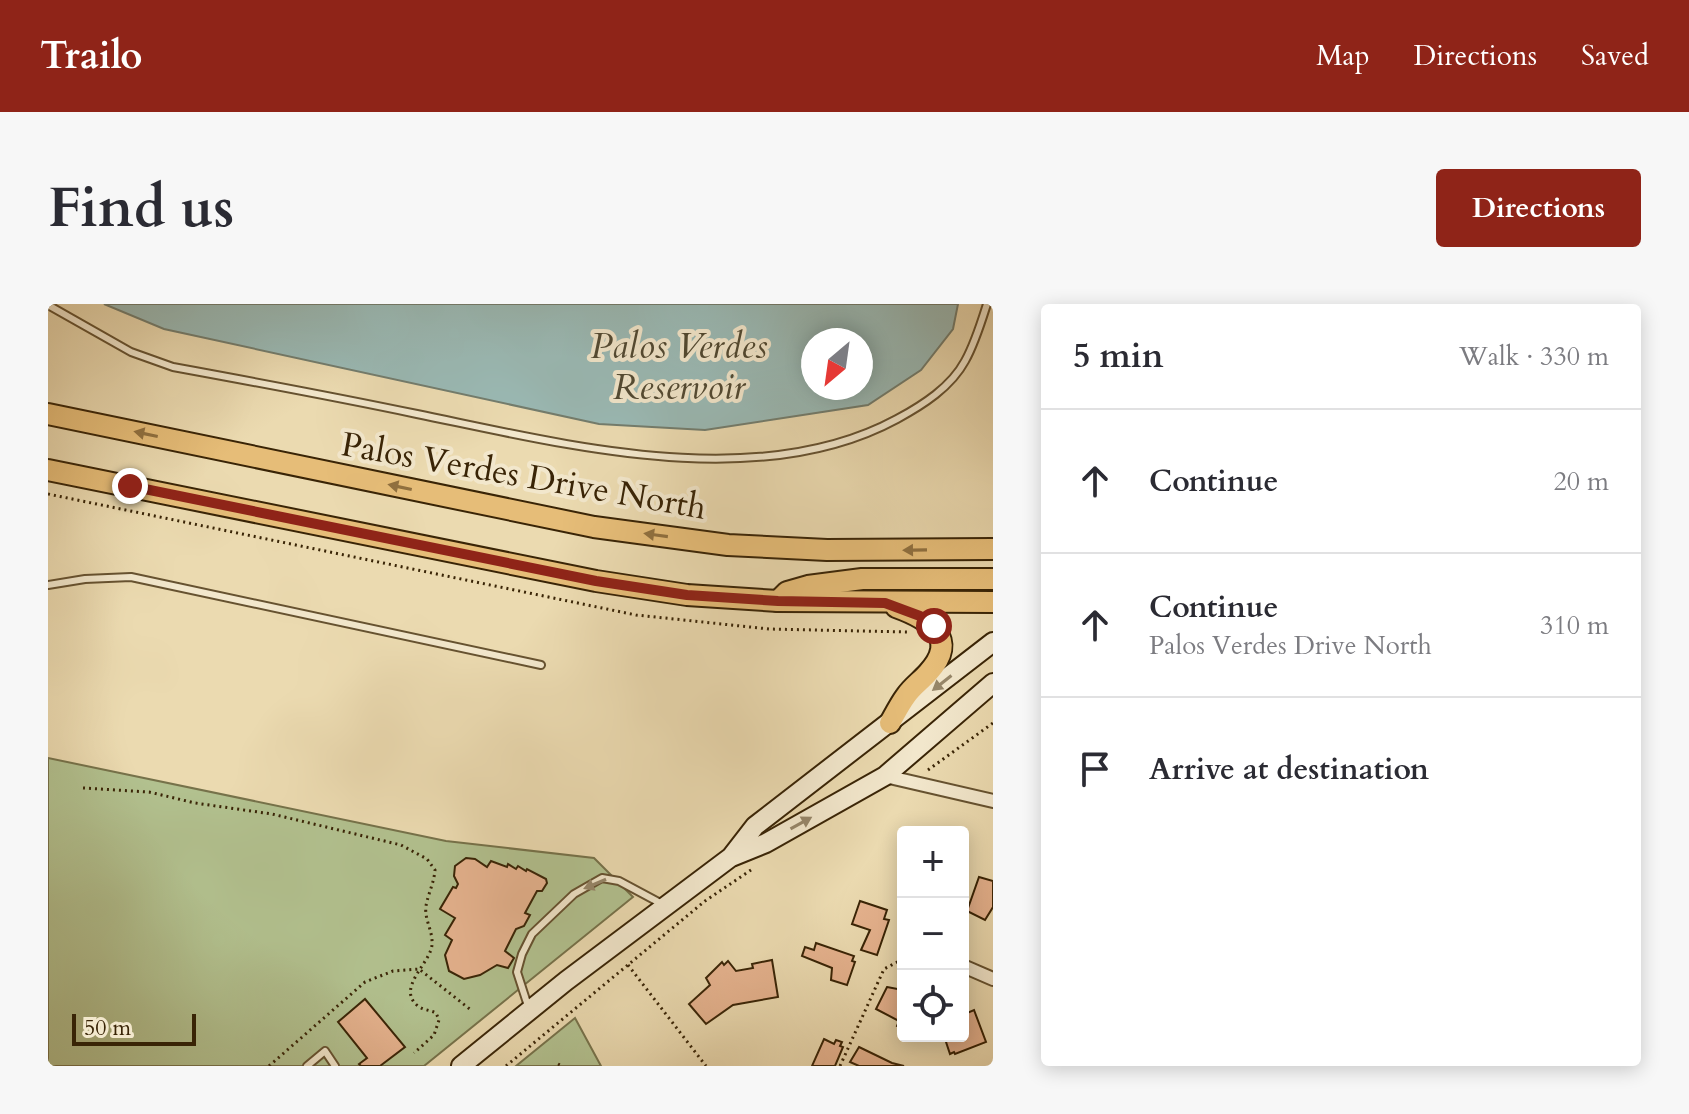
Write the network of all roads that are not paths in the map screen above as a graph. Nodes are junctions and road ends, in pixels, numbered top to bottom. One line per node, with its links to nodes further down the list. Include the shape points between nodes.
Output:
1 (987, 304): 2 (lane, via 964,363 920,407 869,434 814,449 704,459 633,454 524,436 173,367 131,352)
2 (48, 305)
3 (48, 414): 5 (main road, Palos Verdes Drive North, one-way to 3, via 728,545 594,527)
4 (48, 470): 8 (main road, via 596,581)
5 (993, 549)
6 (993, 579): 8 (main road, via 862,579 808,586 787,592)
7 (48, 585): 12 (lane, via 131,577)
8 (778, 601): 10 (main road)
9 (993, 602): 10 (main road)
10 (885, 603): 14 (main road, via 934,626 941,650)
11 (993, 642): 14 (main road, one-way to 14)
12 (541, 665)
13 (993, 683): 15 (main road)
14 (890, 723): 17 (main road, via 755,826)
15 (885, 776): 16 (street); 17 (main road, one-way to 15)
16 (993, 801)
17 (731, 857): 18 (main road)
18 (665, 906): 21 (main road); 21 (lane, one-way to 21, via 619,881 602,878 574,894 532,934 522,954 517,972)
19 (969, 969): 20 (street)
20 (993, 979)
21 (529, 1011): 24 (main road)
22 (307, 1066): 23 (lane, via 325,1051)
23 (335, 1066)
24 (461, 1066)

